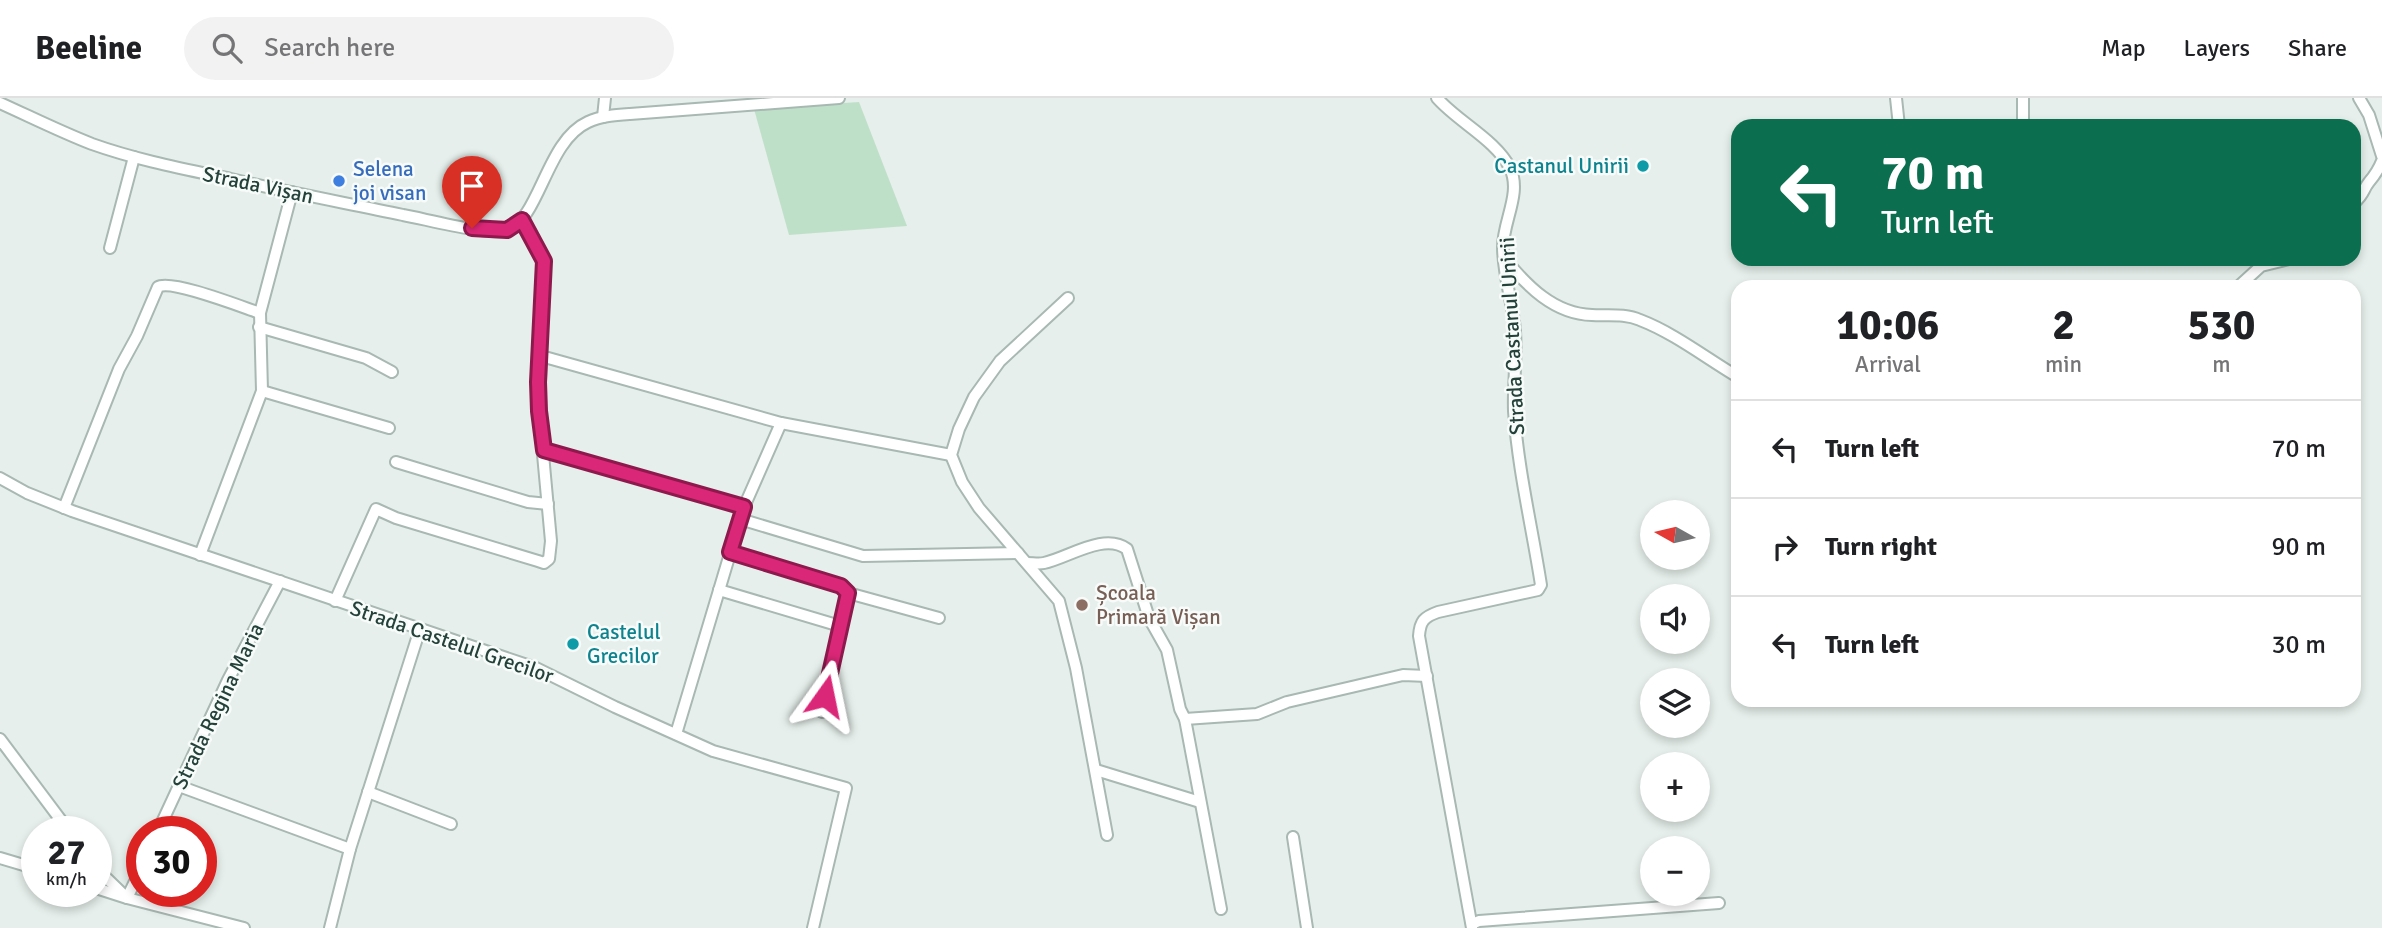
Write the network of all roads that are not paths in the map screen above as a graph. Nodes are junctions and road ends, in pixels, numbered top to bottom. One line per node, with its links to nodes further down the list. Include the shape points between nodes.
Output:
1 (605, 98): 8 (street)
2 (839, 98): 8 (street)
3 (1437, 98): 17 (street, Strada Castanul Unirii, via 1494,147 1510,169 1514,188)
4 (1896, 98): 9 (street)
5 (2023, 98): 10 (street)
6 (2359, 98): 12 (street)
7 (0, 103): 11 (street, Strada Vișan, via 91,144)
8 (603, 117): 15 (street, via 576,130 562,146)
9 (1898, 119)
10 (2023, 119)
11 (134, 157): 13 (street, Strada Vișan); 16 (street)
12 (2382, 159): 14 (street)
13 (292, 192): 15 (street, Strada Vișan, via 484,229 507,230); 21 (street)
14 (2361, 197)
15 (522, 220): 23 (street, via 544,261)
16 (110, 248)
17 (1504, 258): 25 (street, via 1552,304 1578,314 1636,318); 48 (street, Strada Castanul Unirii, via 1515,332 1514,409 1520,469 1541,585 1538,590 1423,619 1419,636)
18 (2260, 266): 19 (street)
19 (2245, 280)
20 (1068, 298): 30 (street, via 1000,361 974,397)
21 (260, 313): 22 (street); 35 (street, via 159,285)
22 (259, 327): 24 (street, via 366,358); 26 (street)
23 (541, 356): 27 (street); 29 (street, via 539,411)
24 (392, 372)
25 (1731, 373)
26 (262, 391): 28 (street); 39 (street)
27 (780, 423): 30 (street); 34 (street)
28 (389, 428)
29 (544, 450): 33 (street); 34 (street)
30 (951, 455): 38 (street, via 961,482)
31 (396, 462): 33 (street)
32 (0, 478): 35 (street, Strada Castelul Grecilor)
33 (548, 504): 44 (street, via 552,551 544,563 376,509)
34 (744, 507): 36 (street)
35 (65, 508): 39 (street, Strada Castelul Grecilor)
36 (740, 519): 37 (street); 38 (street, via 863,556)
37 (730, 552): 42 (street); 43 (street, via 841,586)
38 (1018, 553): 40 (street)
39 (200, 555): 41 (street, Strada Castelul Grecilor)
40 (1027, 563): 50 (street, via 1043,564 1100,544 1127,549 1149,618 1167,650); 53 (street, via 1059,601)
41 (280, 581): 44 (street, Strada Castelul Grecilor); 54 (street, Strada Regina Maria)
42 (719, 590): 46 (street); 51 (street)
43 (848, 593): 45 (street); 46 (street)
44 (335, 601): 47 (street, Strada Castelul Grecilor)
45 (939, 618)
46 (840, 626): 49 (street)
47 (420, 629): 51 (street, Strada Castelul Grecilor, via 536,668); 55 (street)
48 (1427, 676): 50 (street, via 1403,675 1287,702 1257,714); 70 (street, Strada Castanul Unirii)
49 (822, 712)
50 (1185, 719): 56 (street)
51 (676, 734): 73 (street, Strada Castelul Grecilor, via 713,751 846,788)
52 (0, 739): 57 (street)
53 (1096, 770): 56 (street); 60 (street)
54 (179, 786): 58 (street, Strada Regina Maria); 62 (street)
55 (368, 793): 59 (street); 62 (street)
56 (1200, 802): 69 (street)
57 (58, 816)
58 (165, 816)
59 (451, 824)
60 (1107, 835)
61 (1293, 838): 74 (street)
62 (350, 849): 72 (street)
63 (0, 858): 64 (street)
64 (21, 864)
65 (112, 883): 66 (street)
66 (126, 897)
67 (1719, 903): 70 (street, via 1479,921)
68 (162, 907): 71 (street)
69 (1221, 909)
70 (1472, 926)
71 (244, 928)
72 (330, 928)
73 (813, 928)
74 (1307, 928)

